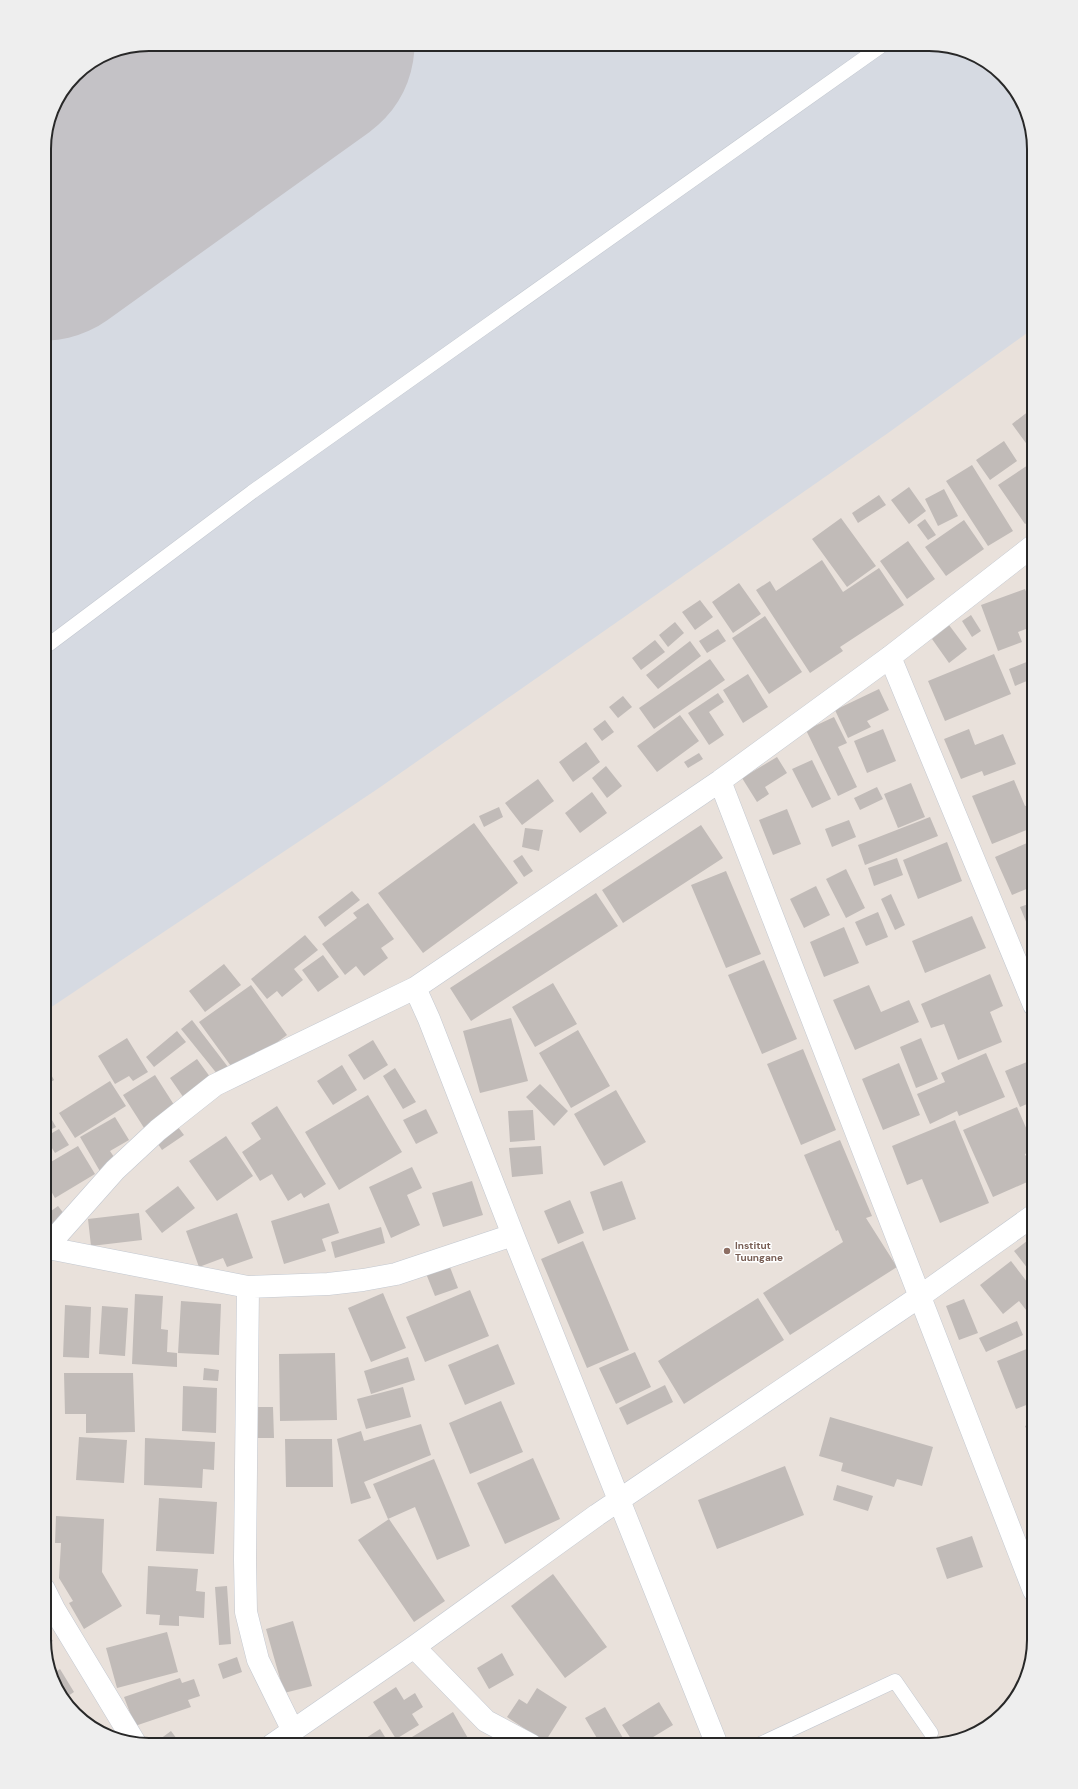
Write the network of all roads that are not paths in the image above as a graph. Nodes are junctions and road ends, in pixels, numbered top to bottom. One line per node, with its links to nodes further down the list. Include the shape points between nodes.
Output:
1 (874, 51): 3 (lane, via 252,492)
2 (1027, 550): 4 (street)
3 (51, 643)
4 (890, 657): 5 (street); 7 (street)
5 (720, 781): 6 (street); 13 (street)
6 (414, 988): 9 (street, via 429,1019); 10 (street, via 215,1085 158,1130 115,1170)
7 (1027, 988)
8 (1027, 1220): 13 (street)
9 (513, 1235): 12 (street, via 396,1274 328,1284); 14 (street)
10 (51, 1243)
11 (51, 1250): 12 (street)
12 (248, 1287): 18 (street, via 246,1612 258,1660)
13 (919, 1297): 14 (street); 15 (street)
14 (620, 1501): 17 (street); 23 (street)
15 (1027, 1574)
16 (51, 1604): 20 (street)
17 (414, 1647): 18 (street); 22 (street, via 486,1721)
18 (293, 1731): 21 (street)
19 (931, 1733): 24 (lane, via 895,1681)
20 (132, 1736)
21 (282, 1738)
22 (518, 1738)
23 (714, 1738)
24 (773, 1738)

